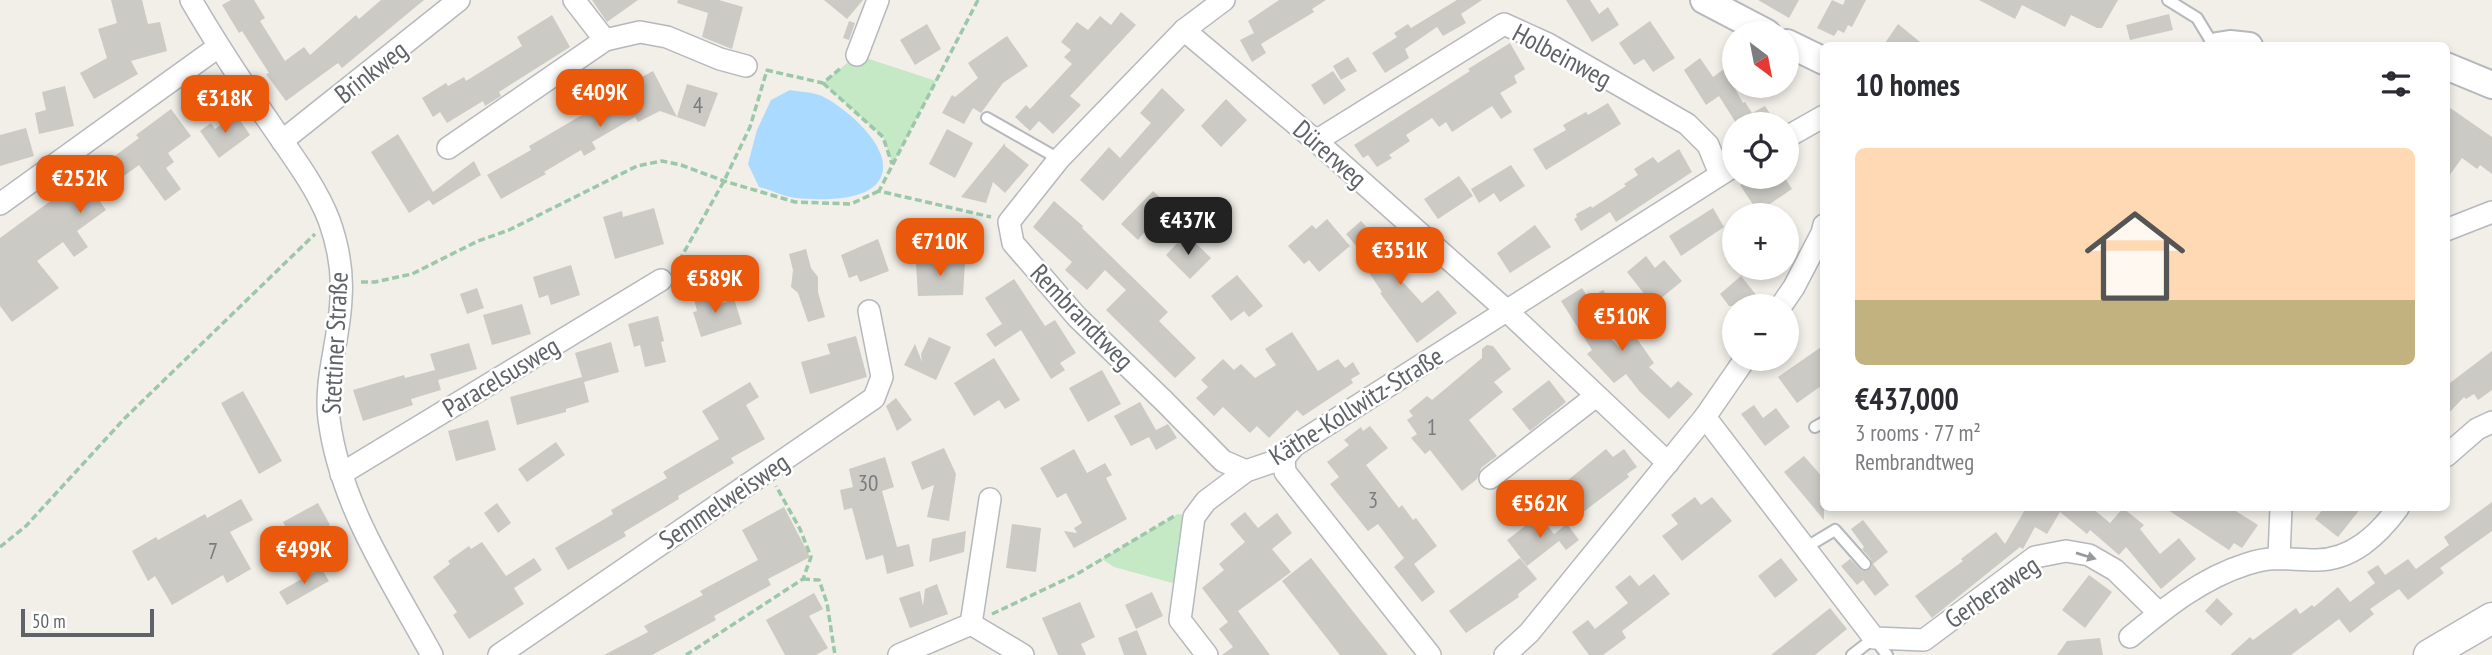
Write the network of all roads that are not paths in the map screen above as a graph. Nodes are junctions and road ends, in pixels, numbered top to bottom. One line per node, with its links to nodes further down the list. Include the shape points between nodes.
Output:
1 (191, 0): 12 (street, Stettiner Straße)
2 (459, 0): 22 (street, Brinkweg)
3 (574, 0): 10 (street)
4 (878, 0): 14 (street)
5 (1224, 0): 9 (street)
6 (1704, 0): 8 (street)
7 (2168, 0): 11 (lane, via 2197,18)
8 (1744, 21)
9 (1184, 30): 23 (street, Dürerweg); 25 (street)
10 (605, 40): 16 (street, via 640,32); 24 (street)
11 (2213, 42)
12 (218, 47): 22 (street, Stettiner Straße); 28 (street)
13 (1799, 49): 15 (street)
14 (857, 55)
15 (1820, 59)
16 (746, 66)
17 (2450, 67): 18 (street)
18 (2492, 85)
19 (987, 118): 25 (lane)
20 (1820, 118): 21 (street)
21 (1799, 130)
22 (282, 141): 45 (street, Stettiner Straße, via 329,220 341,264 329,417)
23 (1316, 141): 26 (street, Holbeinweg, via 1504,24 1548,44 1687,124); 34 (street, Dürerweg)
24 (448, 148)
25 (1059, 159): 42 (street, Rembrandtweg, via 1009,222 1013,243 1077,317)
26 (1722, 163)
27 (1722, 173): 34 (street, Holbeinweg)
28 (0, 204)
29 (2492, 212): 30 (street)
30 (2450, 228)
31 (1820, 237): 33 (street)
32 (661, 279): 45 (street, Paracelsusweg)
33 (1789, 294)
34 (1506, 310): 37 (street, Dürerweg); 41 (street, Käthe-Kollwitz-Straße, via 1294,446)
35 (869, 311): 60 (street, Semmelweisweg, via 882,376 874,398)
36 (1737, 371): 38 (street)
37 (1596, 396): 43 (street, Dürerweg); 46 (street)
38 (1705, 417): 43 (street); 51 (street)
39 (2492, 422): 40 (street)
40 (2450, 453)
41 (1284, 458): 44 (street, Käthe-Kollwitz-Straße); 64 (street, via 1285,472)
42 (1223, 461): 44 (street, Rembrandtweg); 47 (street)
43 (1668, 463): 65 (street, via 1529,634)
44 (1246, 471): 47 (street, Käthe-Kollwitz-Straße)
45 (341, 474): 59 (street, Stettiner Straße, via 360,524)
46 (1490, 478)
47 (1224, 487): 63 (street, Käthe-Kollwitz-Straße, via 1194,517 1180,620)
48 (990, 499): 56 (street)
49 (2281, 511): 52 (street)
50 (2396, 511): 52 (street, via 2380,531 2351,552 2318,560)
51 (1805, 548): 53 (lane, via 1835,530); 58 (street)
52 (2279, 557): 54 (street, via 2204,582)
53 (1865, 564)
54 (2159, 613): 57 (street); 58 (street, Gerberaweg, one-way to 54, via 1924,639 2035,556 2066,551 2089,555 2115,570)
55 (2492, 618): 67 (main road)
56 (971, 624): 61 (street); 62 (street)
57 (2130, 637)
58 (1881, 646): 66 (lane)
59 (432, 655)
60 (499, 655)
61 (899, 655)
62 (1023, 655)
63 (1207, 655)
64 (1430, 655)
65 (1505, 655)
66 (1852, 655)
67 (2429, 655)

